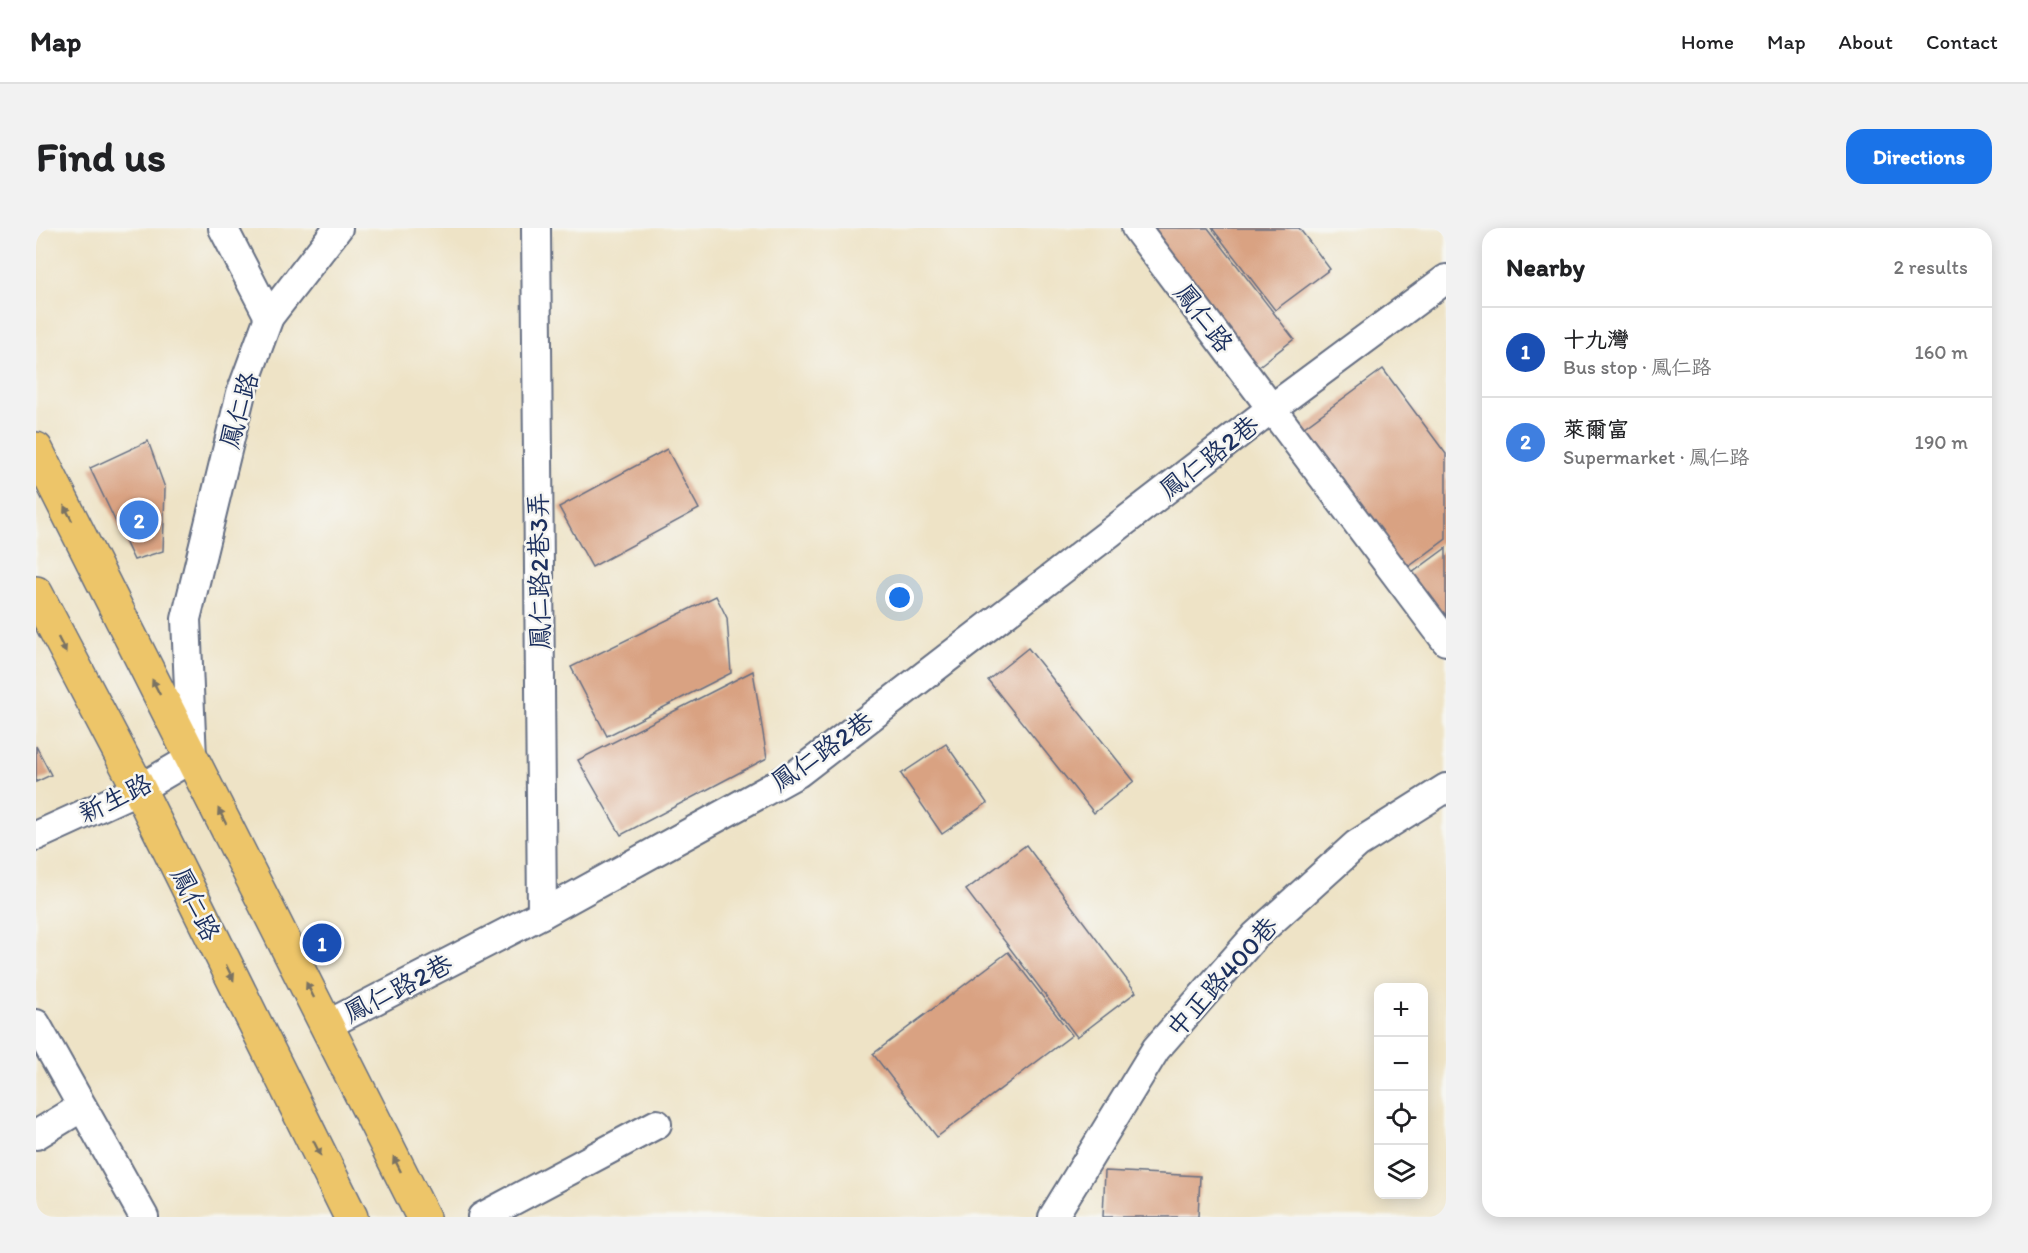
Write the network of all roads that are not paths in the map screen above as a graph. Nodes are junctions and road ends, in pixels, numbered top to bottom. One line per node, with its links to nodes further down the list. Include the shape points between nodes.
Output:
1 (223, 228): 6 (street)
2 (338, 228): 6 (street, 鳳仁路)
3 (536, 228): 15 (street, 鳳仁路2巷3弄)
4 (1136, 228): 7 (street, 鳳仁路)
5 (1446, 279): 7 (street, 鳳仁路2巷)
6 (269, 317): 11 (street, 鳳仁路, via 241,393 186,619)
7 (1272, 408): 10 (street, 鳳仁路2巷); 15 (street, 鳳仁路2巷, via 798,773)
8 (36, 449): 11 (main road, 鳳仁路, one-way to 8)
9 (36, 592): 13 (main road, 鳳仁路, one-way to 13)
10 (1446, 641)
11 (192, 758): 13 (street, 新生路); 17 (main road, 鳳仁路, one-way to 11)
12 (1446, 788): 25 (street, 中正路400巷, via 1358,844 1255,936 1156,1049)
13 (138, 789): 14 (street, 新生路); 22 (main road, 鳳仁路, one-way to 22)
14 (36, 836)
15 (542, 914): 17 (street, 鳳仁路2巷)
16 (36, 1024): 18 (street)
17 (327, 1025): 23 (main road, 鳳仁路, one-way to 17)
18 (82, 1107): 20 (street); 21 (street)
19 (657, 1124): 24 (street)
20 (36, 1135)
21 (144, 1217)
22 (351, 1217)
23 (423, 1217)
24 (482, 1217)
25 (1053, 1217)

